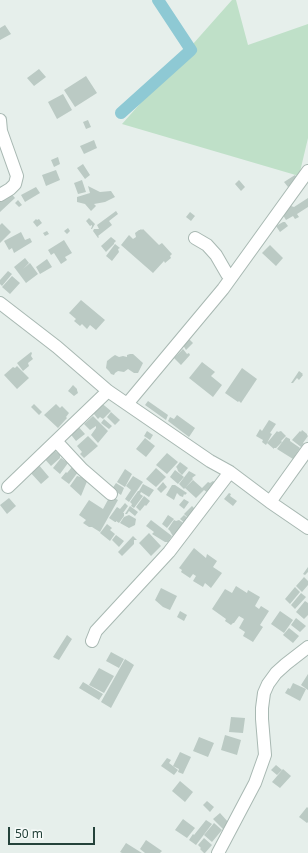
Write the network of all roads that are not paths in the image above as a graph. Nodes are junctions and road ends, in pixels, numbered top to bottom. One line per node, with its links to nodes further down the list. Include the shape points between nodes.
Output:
1 (0, 120): 3 (street, via 1,131 17,176 15,184)
2 (308, 171): 5 (street)
3 (0, 195)
4 (195, 238): 5 (street, via 207,245)
5 (231, 277): 8 (street)
6 (0, 303): 7 (street)
7 (108, 391): 8 (street); 9 (street)
8 (127, 404): 11 (street)
9 (56, 441): 12 (street); 13 (street)
10 (308, 449): 14 (street)
11 (230, 472): 14 (street); 16 (street, via 169,552 96,631)
12 (8, 487)
13 (111, 494)
14 (270, 502): 15 (street)
15 (308, 528)
16 (92, 641)
17 (308, 647): 18 (street, via 276,673 264,693 262,719 266,755 255,783)
18 (218, 853)

